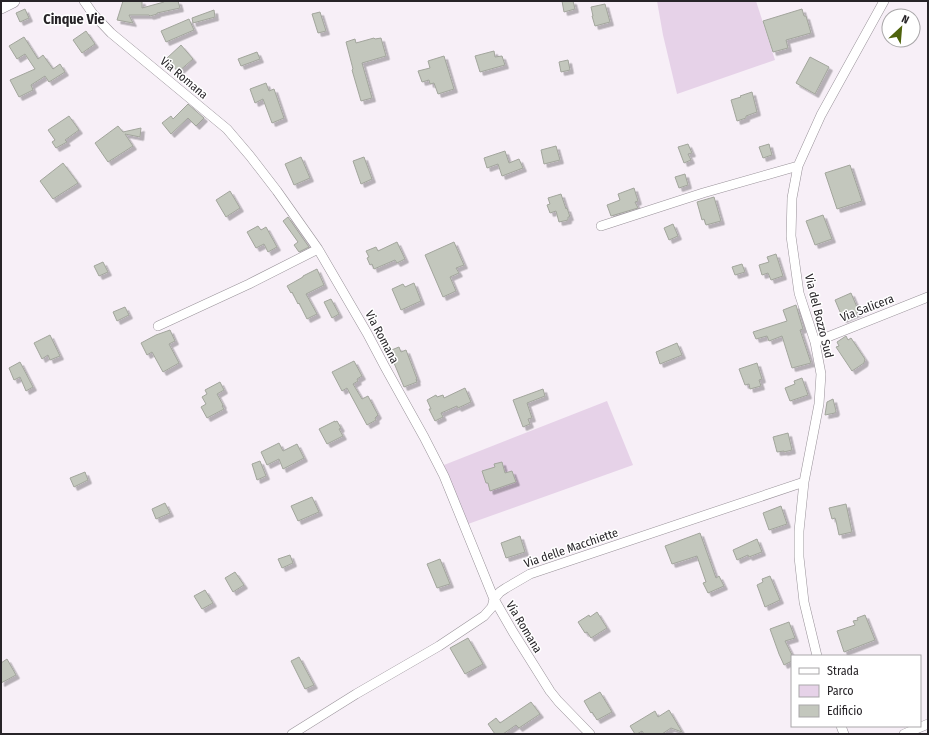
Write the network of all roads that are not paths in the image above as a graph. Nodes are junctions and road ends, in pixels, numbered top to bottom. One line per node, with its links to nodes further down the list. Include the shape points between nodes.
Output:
1 (13, 1): 4 (main road)
2 (84, 1): 7 (street, Via Romana, via 111,33 227,130 277,191)
3 (884, 1): 5 (street, Via del Bozzo Sud, via 821,115)
4 (1, 7)
5 (798, 166): 6 (street); 10 (street, Via del Bozzo Sud, via 792,198 791,236 799,293)
6 (601, 226)
7 (318, 249): 9 (street); 12 (street, Via Romana, via 367,332 444,476)
8 (928, 297): 10 (street, Via Salicera)
9 (158, 326)
10 (815, 342): 11 (street, Via del Bozzo Sud, via 821,374 819,404)
11 (804, 482): 12 (street, Via delle Macchiette, via 530,574 500,592); 13 (street, Via del Bozzo Sud, via 798,557 804,602)
12 (494, 599): 15 (street, Via delle Macchiette, via 492,607 484,616); 16 (street, Via Romana, via 550,691)
13 (817, 655)
14 (921, 727): 17 (street)
15 (292, 734)
16 (590, 734)
17 (904, 734)

